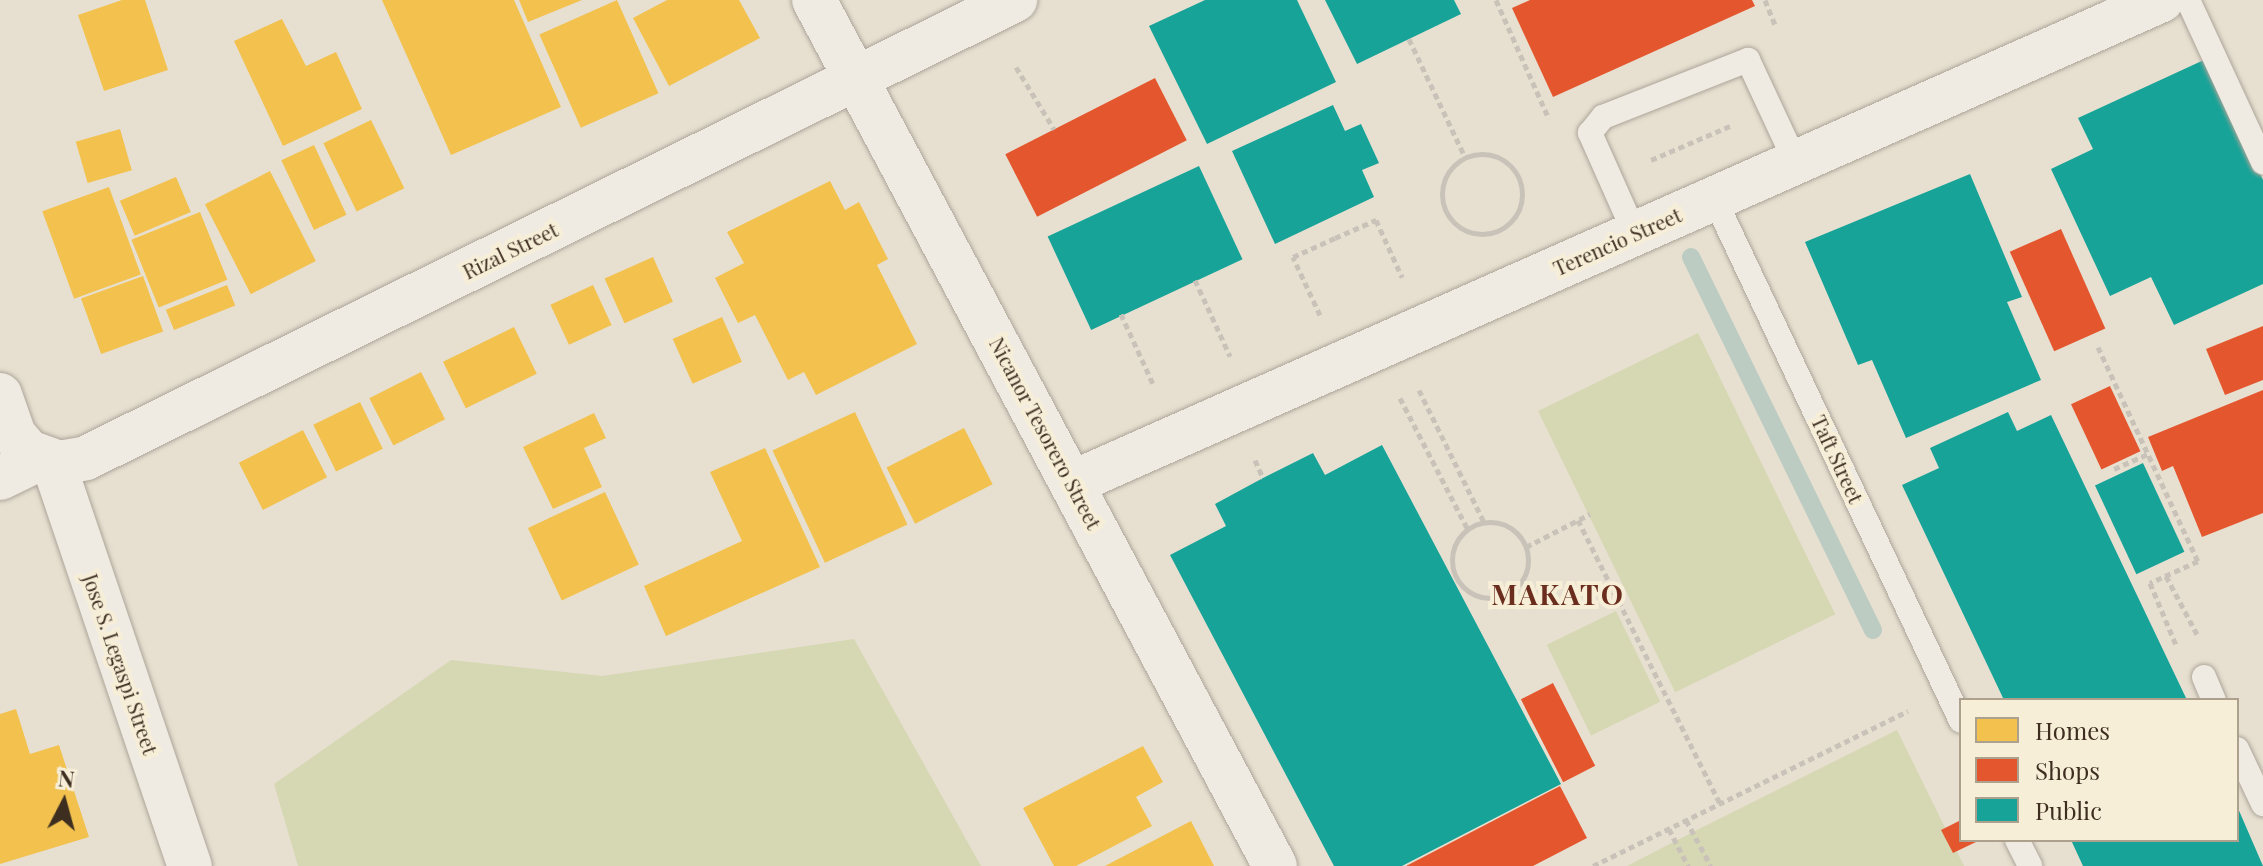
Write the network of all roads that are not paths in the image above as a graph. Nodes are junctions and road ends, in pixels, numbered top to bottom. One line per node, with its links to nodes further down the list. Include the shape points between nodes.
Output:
1 (814, 0): 5 (street, Nicanor Tesorero Street)
2 (1015, 0): 5 (street, Rizal Street)
3 (2162, 0): 7 (street, Terencio Street)
4 (2188, 0): 6 (lane)
5 (859, 79): 11 (street, Rizal Street, via 86,458); 13 (street, Nicanor Tesorero Street)
6 (2263, 162)
7 (1796, 163): 8 (street, Terencio Street); 9 (lane, via 1748,60 1603,117 1590,133)
8 (1714, 198): 9 (street, Terencio Street); 16 (lane, Taft Street)
9 (1635, 234): 13 (street, Terencio Street)
10 (0, 395): 11 (street, Jose S. Legaspi Street, via 14,435)
11 (47, 460): 12 (street, Rizal Street); 20 (street, Jose S. Legaspi Street)
12 (0, 478)
13 (1072, 483): 21 (street, Nicanor Tesorero Street)
14 (2204, 677): 15 (lane)
15 (2213, 698)
16 (1959, 717)
17 (2239, 753): 18 (lane)
18 (2263, 804)
19 (2018, 842): 22 (lane)
20 (190, 866)
21 (1275, 866)
22 (2030, 866)

